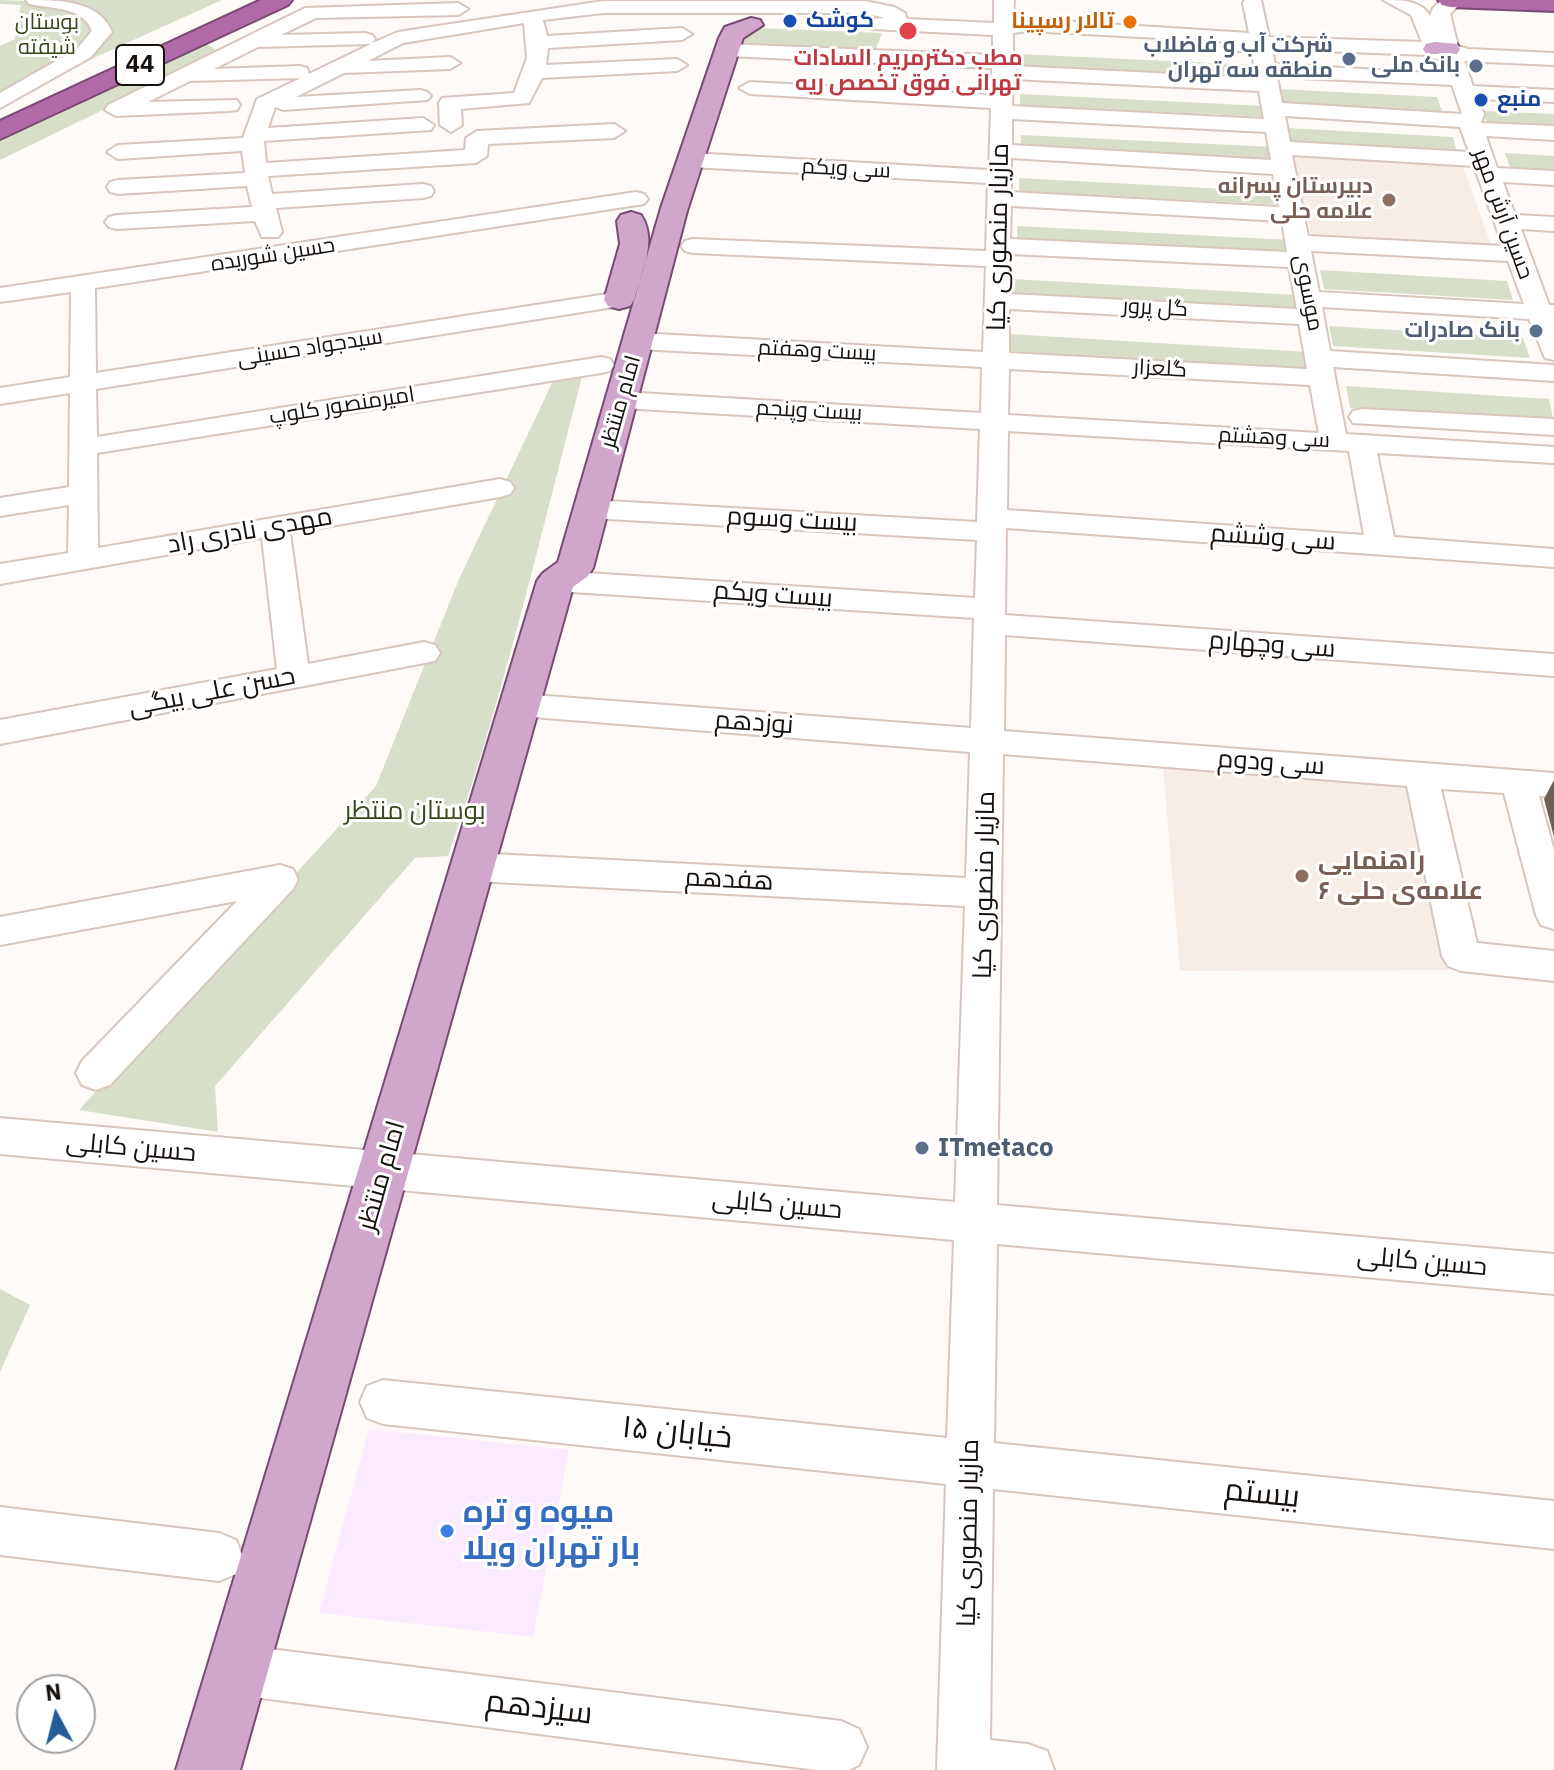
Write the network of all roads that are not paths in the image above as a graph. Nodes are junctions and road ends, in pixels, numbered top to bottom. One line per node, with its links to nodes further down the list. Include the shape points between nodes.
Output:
1 (36, 0): 36 (street, via 83,10 97,19 102,32 84,53)
2 (235, 0): 39 (highway, 44)
3 (280, 0): 44 (highway, 44)
4 (1393, 0): 19 (street, حسین آرش مهر, via 1419,12)
5 (1452, 0): 7 (highway); 19 (street, حسین آرش مهر, via 1440,12)
6 (1253, 3): 18 (street, موسوی)
7 (1554, 4)
8 (603, 7): 10 (street); 11 (street); 16 (street, via 312,12)
9 (1004, 14): 12 (street); 18 (street, via 1026,37 1237,47); 29 (street, مازیار منصوری کیا)
10 (744, 15): 12 (street, via 794,22); 15 (main road, امام منتظر, via 734,32)
11 (532, 16): 17 (street); 24 (street, via 398,38)
12 (904, 21): 15 (street, via 755,16 730,21)
13 (682, 34): 17 (street)
14 (365, 39): 16 (street)
15 (721, 40): 29 (street); 49 (main road, امام منتظر); 56 (main road, امام منتظر, via 667,185)
16 (248, 42): 27 (street)
17 (540, 42): 26 (street)
18 (1261, 43): 19 (street); 40 (street, موسوی)
19 (1441, 49): 20 (street); 21 (street); 28 (street, حسین آرش مهر); 31 (street, حسین آرش مهر)
20 (1554, 51)
21 (1554, 59)
22 (450, 63): 24 (street)
23 (677, 65): 26 (street)
24 (340, 68): 37 (street)
25 (300, 72): 27 (street)
26 (535, 72): 35 (street)
27 (181, 76): 38 (street, via 116,110)
28 (1447, 80): 40 (street); 43 (street, حسین آرش مهر, via 1458,113)
29 (1002, 87): 30 (street); 40 (street); 40 (street); 51 (street, مازیار منصوری کیا)
30 (750, 88)
31 (1465, 92): 33 (street); 43 (street, حسین آرش مهر)
32 (420, 96): 37 (street)
33 (1554, 96)
34 (553, 97): 35 (street)
35 (522, 99): 42 (street, via 450,103)
36 (0, 102)
37 (265, 104): 47 (street)
38 (229, 105)
39 (0, 110)
40 (1275, 118): 43 (street); 50 (street); 51 (street); 57 (street, موسوی)
41 (423, 125): 47 (street)
42 (451, 125)
43 (1471, 125): 46 (street); 50 (street, حسین آرش مهر)
44 (0, 131)
45 (614, 131): 55 (street, via 477,138 476,156)
46 (1554, 133)
47 (254, 139): 48 (street); 55 (street)
48 (118, 152)
49 (691, 160): 51 (street, سی ویکم); 56 (main road, امام منتظر)
50 (1486, 167): 52 (street); 58 (street, حسین آرش مهر)
51 (1000, 175): 57 (street); 62 (street, مازیار منصوری کیا)
52 (1554, 178)
53 (118, 187): 55 (street)
54 (423, 191): 55 (street)
55 (262, 199): 59 (street)
56 (650, 209): 66 (street, حسین شوریده, via 545,214); 68 (main road, امام منتظر); 72 (main road, امام منتظر)
57 (1293, 215): 63 (street, موسوی)
58 (1506, 221): 60 (street); 64 (street, حسین آرش مهر)
59 (117, 222)
60 (1554, 224)
61 (693, 246): 62 (street)
62 (998, 252): 63 (street); 69 (street, مازیار منصوری کیا)
63 (1300, 252): 64 (street); 70 (street, موسوی)
64 (1520, 261): 65 (street); 71 (street, حسین آرش مهر)
65 (1554, 269)
66 (83, 283): 67 (street, حسین شوریده); 78 (street)
67 (0, 295)
68 (620, 299): 75 (main road, امام منتظر); 78 (street, سیدجواد حسینی)
69 (998, 301): 70 (street, گل پرور); 74 (street, مازیار منصوری کیا)
70 (1311, 308): 71 (street, گل پرور); 76 (street, موسوی)
71 (1547, 312): 73 (street, حسین آرش مهر)
72 (638, 341): 74 (street, بیست وهفتم); 80 (main road, امام منتظر)
73 (1554, 352)
74 (996, 361): 76 (street, گلعزار); 81 (street, مازیار منصوری کیا)
75 (601, 365): 84 (street, امیرمنصور کلوپ); 96 (main road, امام منتظر, via 545,566)
76 (1322, 368): 77 (street, گلعزار); 83 (street, موسوی)
77 (1554, 373)
78 (83, 383): 79 (street, سیدجواد حسینی); 84 (street)
79 (0, 396)
80 (622, 400): 81 (street, بیست وپنجم); 89 (main road, امام منتظر)
81 (995, 422): 83 (street, سی وهشتم); 90 (street, مازیار منصوری کیا)
82 (1554, 427): 83 (street)
83 (1352, 434): 85 (street, سی وهشتم); 92 (street, موسوی)
84 (83, 447): 87 (street)
85 (1554, 455)
86 (500, 488): 91 (street, مهدی نادری راد)
87 (83, 494): 88 (street); 94 (street)
88 (0, 507)
89 (591, 509): 90 (street, بیست وسوم); 96 (main road, امام منتظر, via 575,568)
90 (993, 525): 92 (street, سی وششم); 97 (street, مازیار منصوری کیا)
91 (275, 527): 94 (street, مهدی نادری راد); 100 (street)
92 (1381, 545): 93 (street, سی وششم)
93 (1554, 558)
94 (83, 560): 95 (street, مهدی نادری راد)
95 (0, 574)
96 (556, 581): 97 (street, بیست ویکم); 101 (main road, امام منتظر)
97 (991, 617): 99 (street, سی وچهارم); 103 (street, مازیار منصوری کیا)
98 (424, 653): 100 (street, حسن علی بیگی)
99 (1554, 665)
100 (294, 677): 102 (street, حسن علی بیگی)
101 (520, 705): 103 (street, نوزدهم); 107 (main road, امام منتظر)
102 (0, 732)
103 (988, 741): 104 (street, سی ودوم); 108 (street, مازیار منصوری کیا)
104 (1421, 774): 105 (street, سی ودوم); 111 (street, via 1461,956)
105 (1518, 782): 106 (street, سی ودوم); 109 (street)
106 (1554, 785)
107 (473, 867): 108 (street, هفدهم); 114 (main road, امام منتظر)
108 (985, 893): 115 (street, مازیار منصوری کیا)
109 (1554, 915)
110 (0, 931): 112 (street, via 280,879)
111 (1554, 966)
112 (96, 1073)
113 (11, 1142): 114 (street, حسین کابلی)
114 (384, 1170): 115 (street, حسین کابلی); 122 (main road, امام منتظر)
115 (977, 1223): 116 (street, حسین کابلی); 118 (street, مازیار منصوری کیا)
116 (1554, 1274)
117 (383, 1402): 118 (street, خیابان ۱۵)
118 (971, 1464): 119 (street, بیستم); 124 (street, مازیار منصوری کیا)
119 (1554, 1525)
120 (0, 1531): 121 (street)
121 (219, 1557)
122 (238, 1670): 123 (street, سیزدهم); 125 (main road, امام منتظر)
123 (841, 1747)
124 (985, 1767)
125 (208, 1770)

